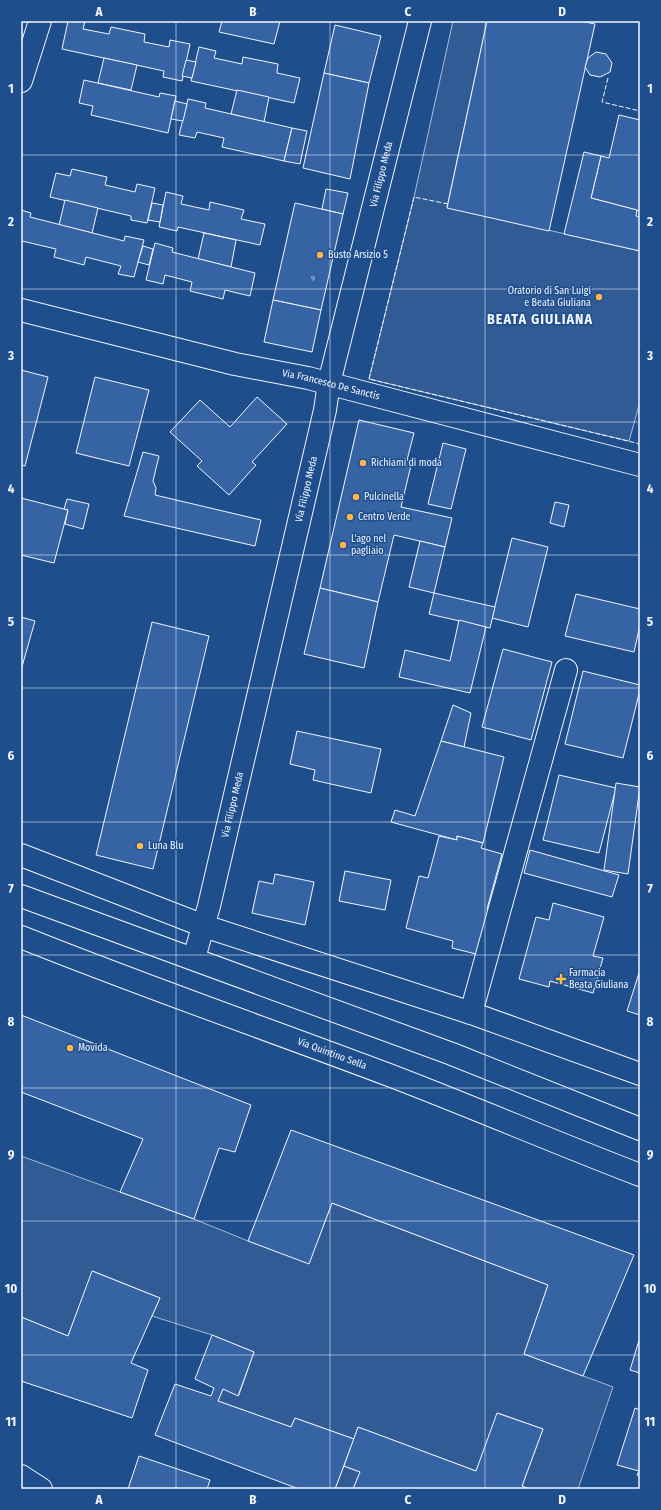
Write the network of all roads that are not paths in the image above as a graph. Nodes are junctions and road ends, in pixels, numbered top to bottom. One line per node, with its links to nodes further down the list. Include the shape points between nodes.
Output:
1 (40, 21): 3 (street)
2 (420, 21): 5 (street, Via Filippo Meda)
3 (21, 82)
4 (21, 310): 5 (street, Via Francesco De Sanctis, via 235,364)
5 (329, 383): 6 (street, Via Francesco De Sanctis); 10 (street, Via Filippo Meda, via 325,410)
6 (640, 465)
7 (566, 670): 13 (street)
8 (21, 855): 10 (street)
9 (21, 896): 12 (street)
10 (204, 926): 12 (street, Via Filippo Meda); 13 (street)
11 (21, 937): 16 (street, Via Quintino Sella, via 391,1076)
12 (194, 958): 15 (street, via 467,1059)
13 (471, 1013): 14 (street)
14 (640, 1074)
15 (640, 1129)
16 (640, 1175)
17 (21, 1476): 18 (street)
18 (41, 1489)

